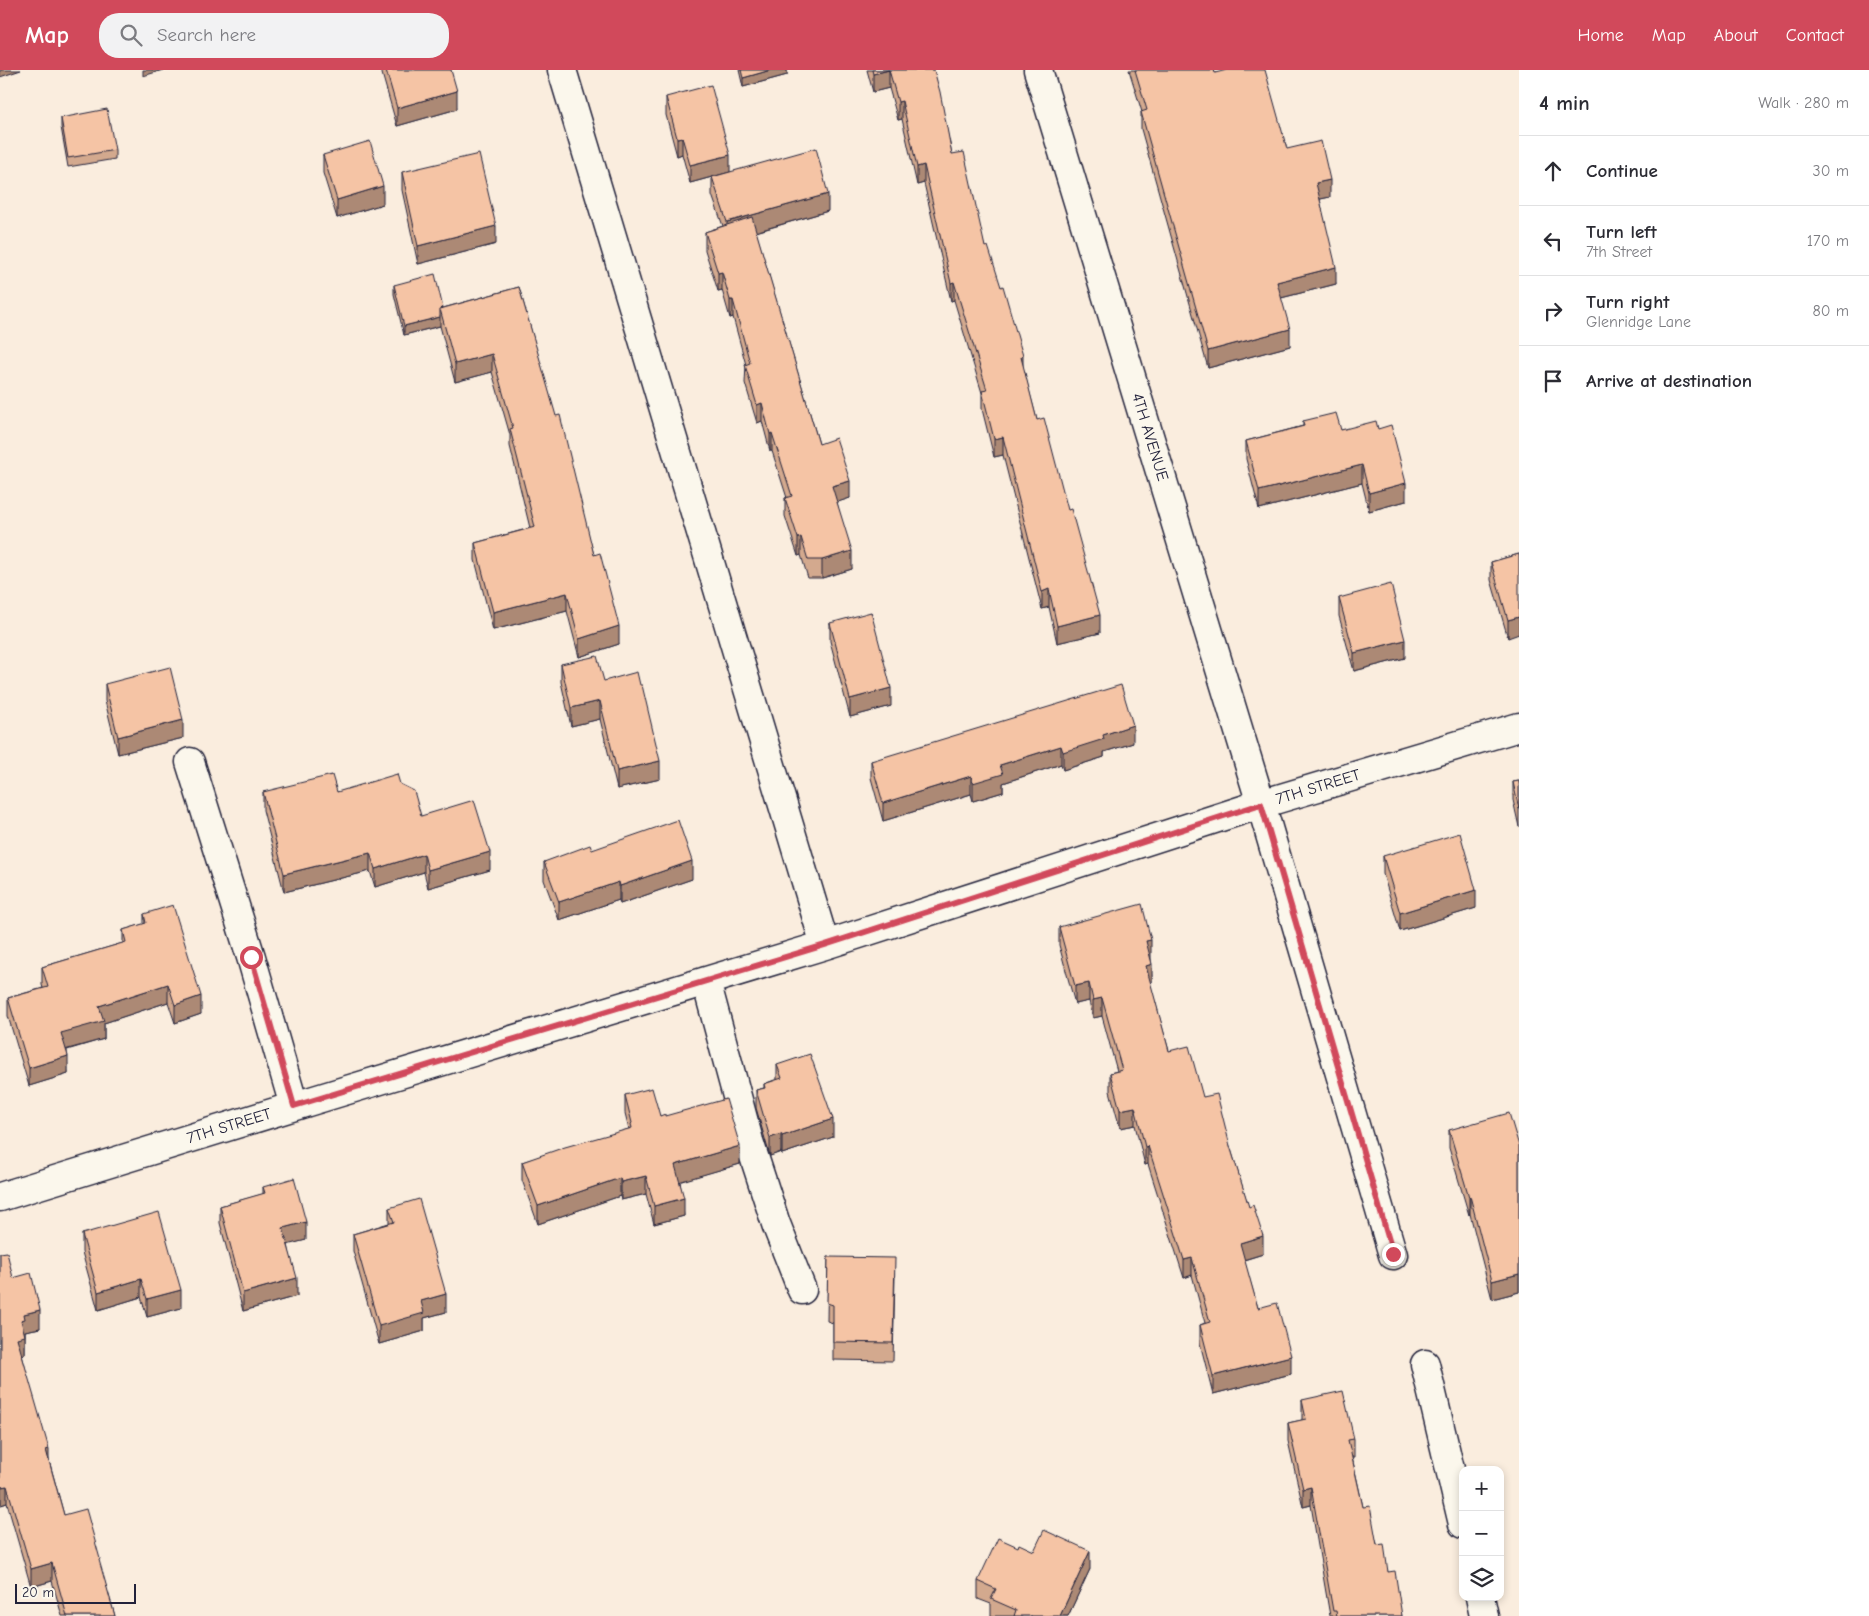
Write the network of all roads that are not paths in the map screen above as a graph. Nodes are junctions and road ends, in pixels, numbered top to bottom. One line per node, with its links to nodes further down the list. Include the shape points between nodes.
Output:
1 (562, 70): 6 (street)
2 (1038, 70): 5 (street, 4TH AVENUE)
3 (1519, 727): 5 (street, 7TH STREET)
4 (190, 762): 8 (street)
5 (1261, 804): 6 (street, 7TH STREET); 10 (street, 4TH AVENUE)
6 (825, 945): 7 (street, 7TH STREET)
7 (706, 981): 8 (street, 7TH STREET); 11 (street, via 749,1141)
8 (294, 1106): 9 (street, 7TH STREET)
9 (0, 1197)
10 (1393, 1254)
11 (802, 1290)
12 (1425, 1364): 13 (street)
13 (1460, 1511)
14 (1481, 1601): 15 (street)
15 (1484, 1616)

